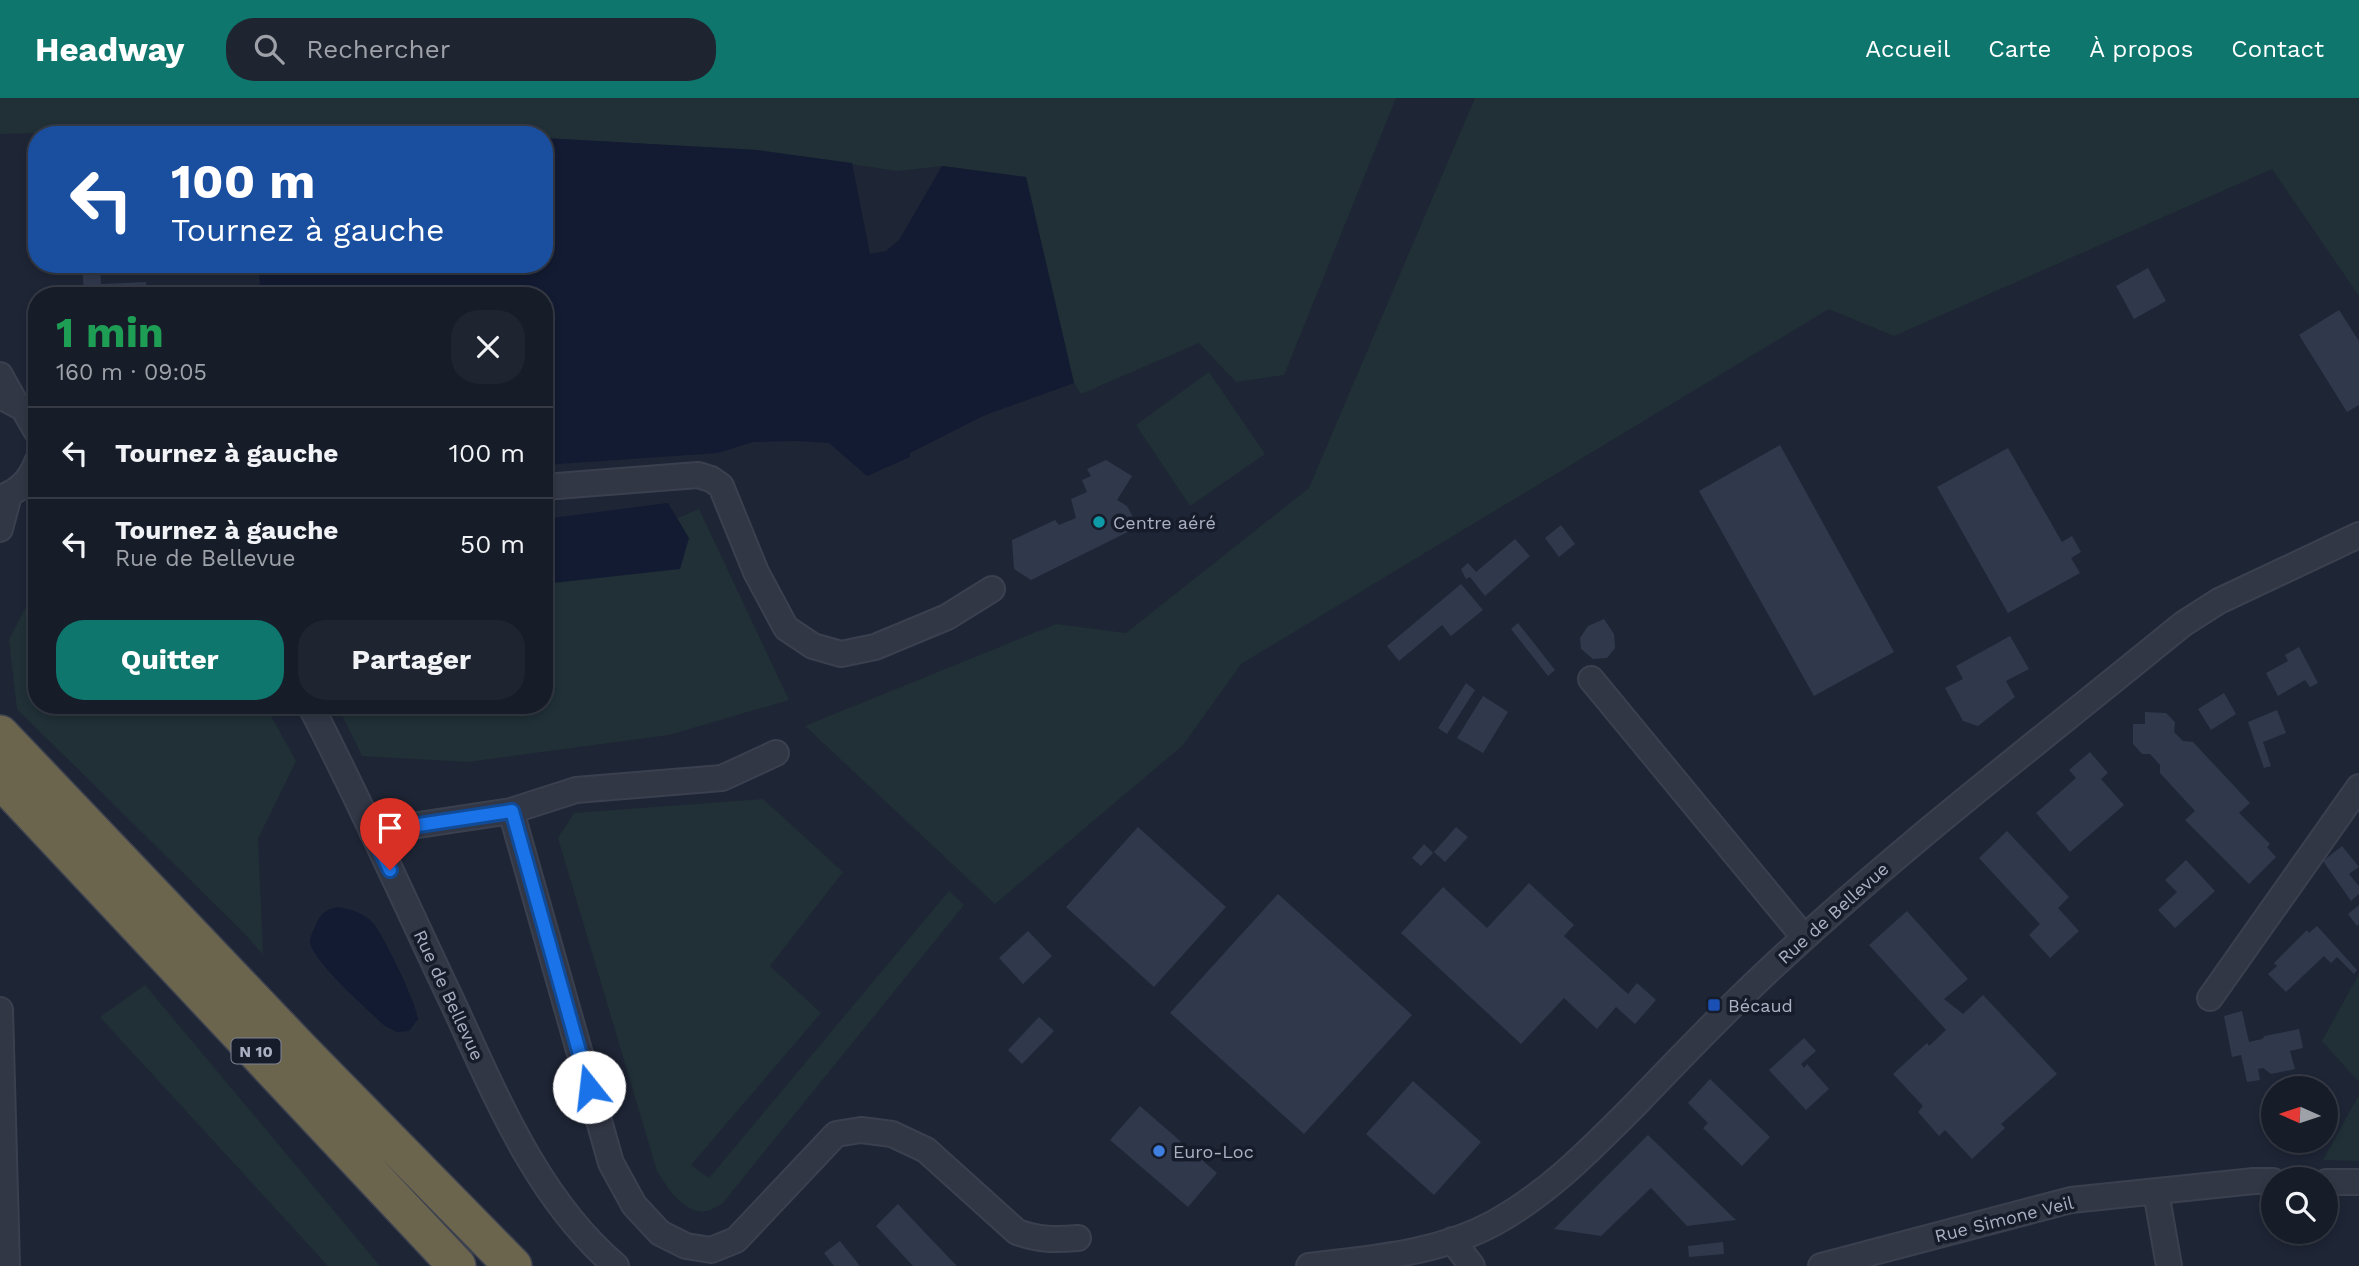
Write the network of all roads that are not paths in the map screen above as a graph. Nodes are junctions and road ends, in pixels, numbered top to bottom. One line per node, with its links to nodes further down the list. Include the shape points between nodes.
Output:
1 (0, 375): 2 (street)
2 (8, 399): 3 (street)
3 (28, 415)
4 (553, 486): 8 (street, via 698,475 711,479 721,486 756,572 786,628 814,646 841,654 874,647 947,617)
5 (17, 491): 6 (street)
6 (0, 528)
7 (2359, 535): 17 (street, Rue de Bellevue, via 2219,601 2183,624 1894,858)
8 (992, 589)
9 (1591, 680): 17 (street)
10 (314, 714): 16 (street, Rue de Bellevue)
11 (0, 734): 20 (highway, N 10)
12 (776, 753): 15 (street, via 722,778 576,790)
13 (0, 779): 29 (highway, N 10)
14 (2359, 786): 18 (street)
15 (512, 811): 16 (street); 25 (street, via 611,1163 634,1205 660,1233 686,1246 711,1250 736,1240 836,1134 861,1130 892,1134 926,1150 1017,1232 1052,1241)
16 (372, 832): 32 (street, Rue de Bellevue, via 535,1169 588,1241)
17 (1804, 937): 26 (street, Rue de Bellevue, via 1591,1149 1533,1200 1491,1225)
18 (2210, 998)
19 (0, 1010): 28 (street)
20 (301, 1050): 30 (highway, N 10); 31 (highway)
21 (2261, 1181): 24 (street, Rue Simone Veil)
22 (2338, 1182): 23 (street)
23 (2359, 1182)
24 (2156, 1192): 35 (street, Rue Simone Veil, via 2071,1200); 36 (street)
25 (1078, 1238)
26 (1451, 1241): 27 (street, Rue de Bellevue); 34 (street)
27 (1403, 1260): 33 (street, Rue de Bellevue)
28 (7, 1266)
29 (457, 1266)
30 (499, 1266)
31 (513, 1266)
32 (616, 1266)
33 (1309, 1266)
34 (1472, 1266)
35 (1821, 1266)
36 (2169, 1266)

